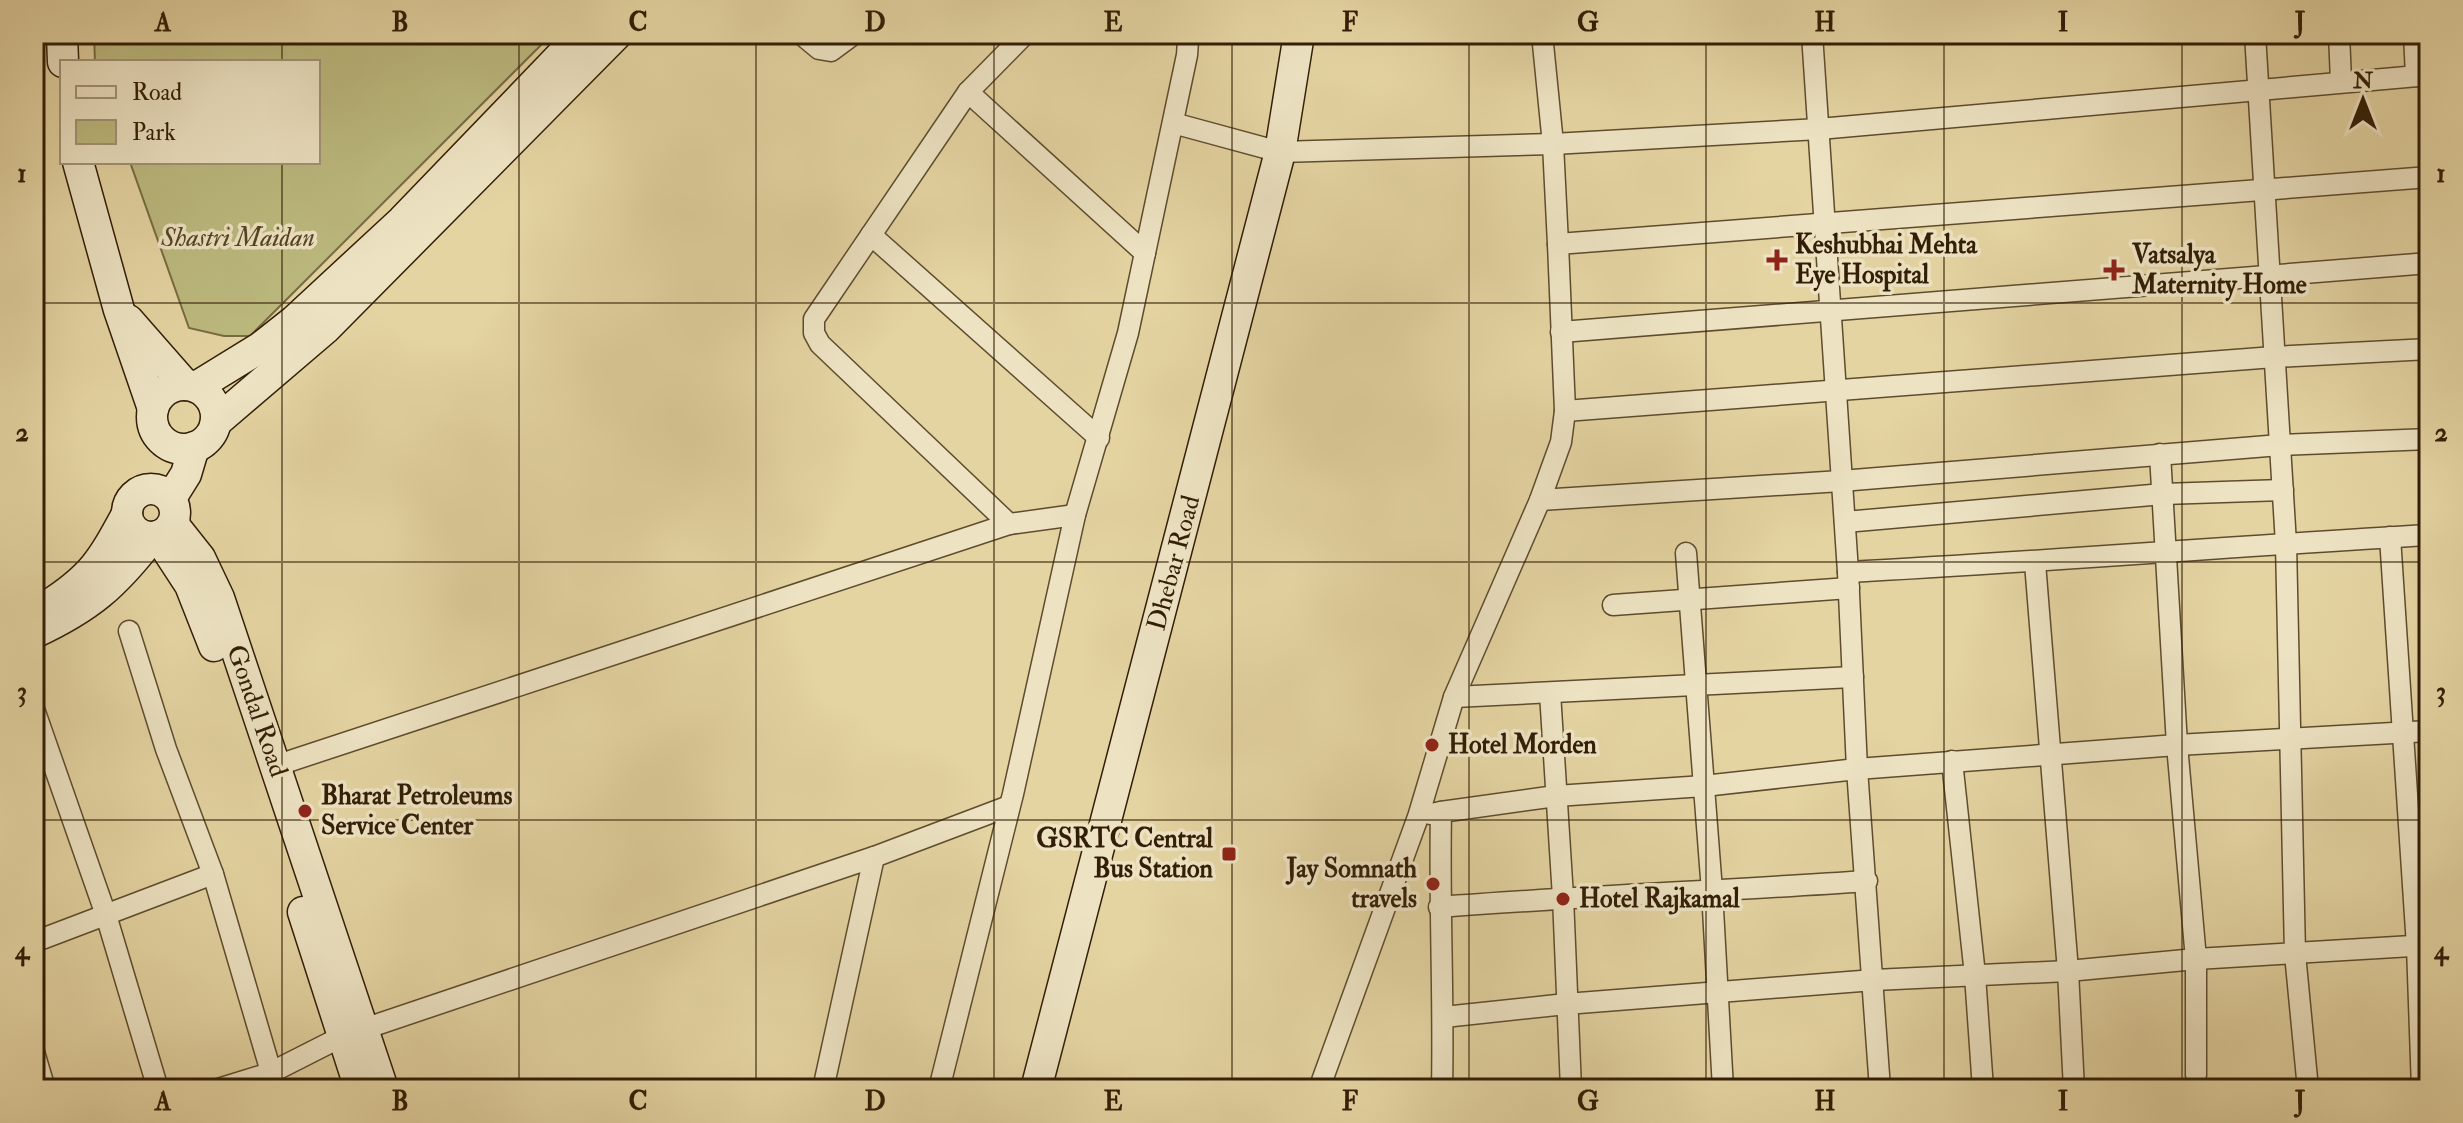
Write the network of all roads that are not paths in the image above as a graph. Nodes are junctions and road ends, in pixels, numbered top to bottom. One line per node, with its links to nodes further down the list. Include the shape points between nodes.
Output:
1 (62, 34): 14 (main road)
2 (582, 34): 37 (main road, via 402,221 294,321 261,347)
3 (617, 34): 40 (main road, via 326,328)
4 (801, 34): 5 (street, via 819,49 831,51)
5 (854, 34)
6 (1025, 34): 18 (street)
7 (1185, 34): 19 (street, via 1187,55)
8 (1299, 34): 22 (main road, Dhebar Road)
9 (1542, 34): 21 (street)
10 (1812, 34): 20 (street)
11 (2255, 34): 17 (street)
12 (2339, 34): 16 (street)
13 (2414, 34): 15 (street)
14 (63, 60)
15 (2423, 76): 16 (street)
16 (2341, 81): 17 (street)
17 (2258, 88): 20 (street); 25 (street)
18 (968, 92): 27 (street); 29 (street)
19 (1173, 123): 22 (street); 29 (street)
20 (1819, 129): 21 (street); 26 (street)
21 (1553, 144): 22 (street); 28 (street)
22 (1280, 152): 113 (main road, Dhebar Road)
23 (79, 164): 32 (main road)
24 (2429, 177): 25 (street)
25 (2264, 188): 26 (street); 31 (street)
26 (1827, 222): 28 (street); 33 (street)
27 (871, 235): 42 (street); 54 (street, via 814,319 814,333)
28 (1558, 244): 34 (street)
29 (1145, 253): 42 (street)
30 (2429, 263): 31 (street)
31 (2269, 276): 33 (street); 36 (street)
32 (119, 310): 37 (main road); 41 (main road)
33 (1831, 310): 34 (street); 38 (street)
34 (1561, 332): 39 (street)
35 (2429, 349): 36 (street)
36 (2274, 357): 38 (street); 44 (street)
37 (191, 386): 40 (main road, via 212,401); 41 (main road, via 165,391)
38 (1837, 388): 39 (street); 47 (street)
39 (1565, 411): 50 (street, via 1558,453)
40 (216, 422): 45 (main road, via 208,438)
41 (156, 423): 45 (main road, via 175,448); 52 (main road, via 152,471)
42 (1099, 438): 51 (street)
43 (2429, 439): 44 (street)
44 (2280, 445): 46 (street); 48 (street)
45 (194, 447): 52 (main road, via 186,474)
46 (2160, 454): 47 (street); 49 (street)
47 (1841, 481): 50 (street); 53 (street)
48 (2283, 490): 49 (street); 57 (street)
49 (2163, 494): 53 (street); 58 (street)
50 (1540, 500): 70 (street)
51 (1075, 515): 54 (street); 82 (street)
52 (161, 517): 64 (main road, via 145,536 132,527 127,514 102,560 77,587); 66 (main road, via 114,584 87,606); 78 (main road, Gondal Road, via 200,558 211,580); 102 (main road, Gondal Road, via 204,618)
53 (1845, 522): 61 (street)
54 (1009, 524): 78 (street)
55 (2429, 535): 56 (street)
56 (2390, 537): 57 (street); 73 (street)
57 (2286, 544): 58 (street); 74 (street)
58 (2167, 551): 60 (street); 75 (street)
59 (1686, 553): 62 (street)
60 (2035, 563): 61 (street); 76 (street)
61 (1848, 580): 62 (street); 67 (street)
62 (1689, 599): 63 (street); 68 (street)
63 (1613, 605)
64 (34, 612)
65 (129, 631): 86 (street)
66 (34, 633)
67 (1853, 677): 68 (street); 79 (street)
68 (1694, 686): 69 (street); 80 (street)
69 (1550, 693): 70 (street); 81 (street)
70 (1454, 697): 84 (street)
71 (34, 709): 91 (street)
72 (2429, 731): 73 (street)
73 (2403, 732): 74 (street); 93 (street)
74 (2289, 739): 75 (street); 94 (street)
75 (2177, 745): 76 (street); 95 (street)
76 (2051, 754): 77 (street); 96 (street)
77 (1952, 761): 79 (street); 97 (street)
78 (275, 766): 102 (main road, Gondal Road)
79 (1857, 769): 80 (street); 87 (street)
80 (1704, 786): 81 (street); 88 (street)
81 (1556, 796): 83 (street); 89 (street)
82 (1009, 806): 85 (street); 112 (street)
83 (1441, 812): 84 (street); 90 (street)
84 (1418, 817): 114 (street)
85 (874, 857): 102 (street); 111 (street)
86 (213, 874): 91 (street); 105 (street)
87 (1867, 881): 88 (street); 98 (street)
88 (1712, 891): 89 (street); 99 (street)
89 (1563, 897): 90 (street); 100 (street)
90 (1439, 907): 101 (street)
91 (106, 915): 92 (street); 107 (street)
92 (34, 942)
93 (2423, 946): 94 (street); 122 (street)
94 (2295, 954): 95 (street); 121 (street)
95 (2196, 959): 96 (street); 104 (street)
96 (2068, 971): 97 (street); 120 (street)
97 (1975, 975): 98 (street); 119 (street)
98 (1874, 980): 99 (street); 118 (street)
99 (1718, 993): 100 (street); 117 (street)
100 (1566, 1004): 101 (street); 116 (street)
101 (1444, 1017): 115 (street)
102 (354, 1033): 105 (street); 109 (main road, Gondal Road); 110 (main road, Gondal Road)
103 (34, 1052): 106 (street)
104 (2196, 1075)
105 (273, 1081): 108 (street)
106 (45, 1089)
107 (158, 1089)
108 (218, 1089)
109 (360, 1089)
110 (383, 1089)
111 (824, 1089)
112 (939, 1089)
113 (1036, 1089)
114 (1319, 1089)
115 (1442, 1089)
116 (1571, 1089)
117 (1723, 1089)
118 (1880, 1089)
119 (1983, 1089)
120 (2074, 1089)
121 (2308, 1089)
122 (2422, 1089)

